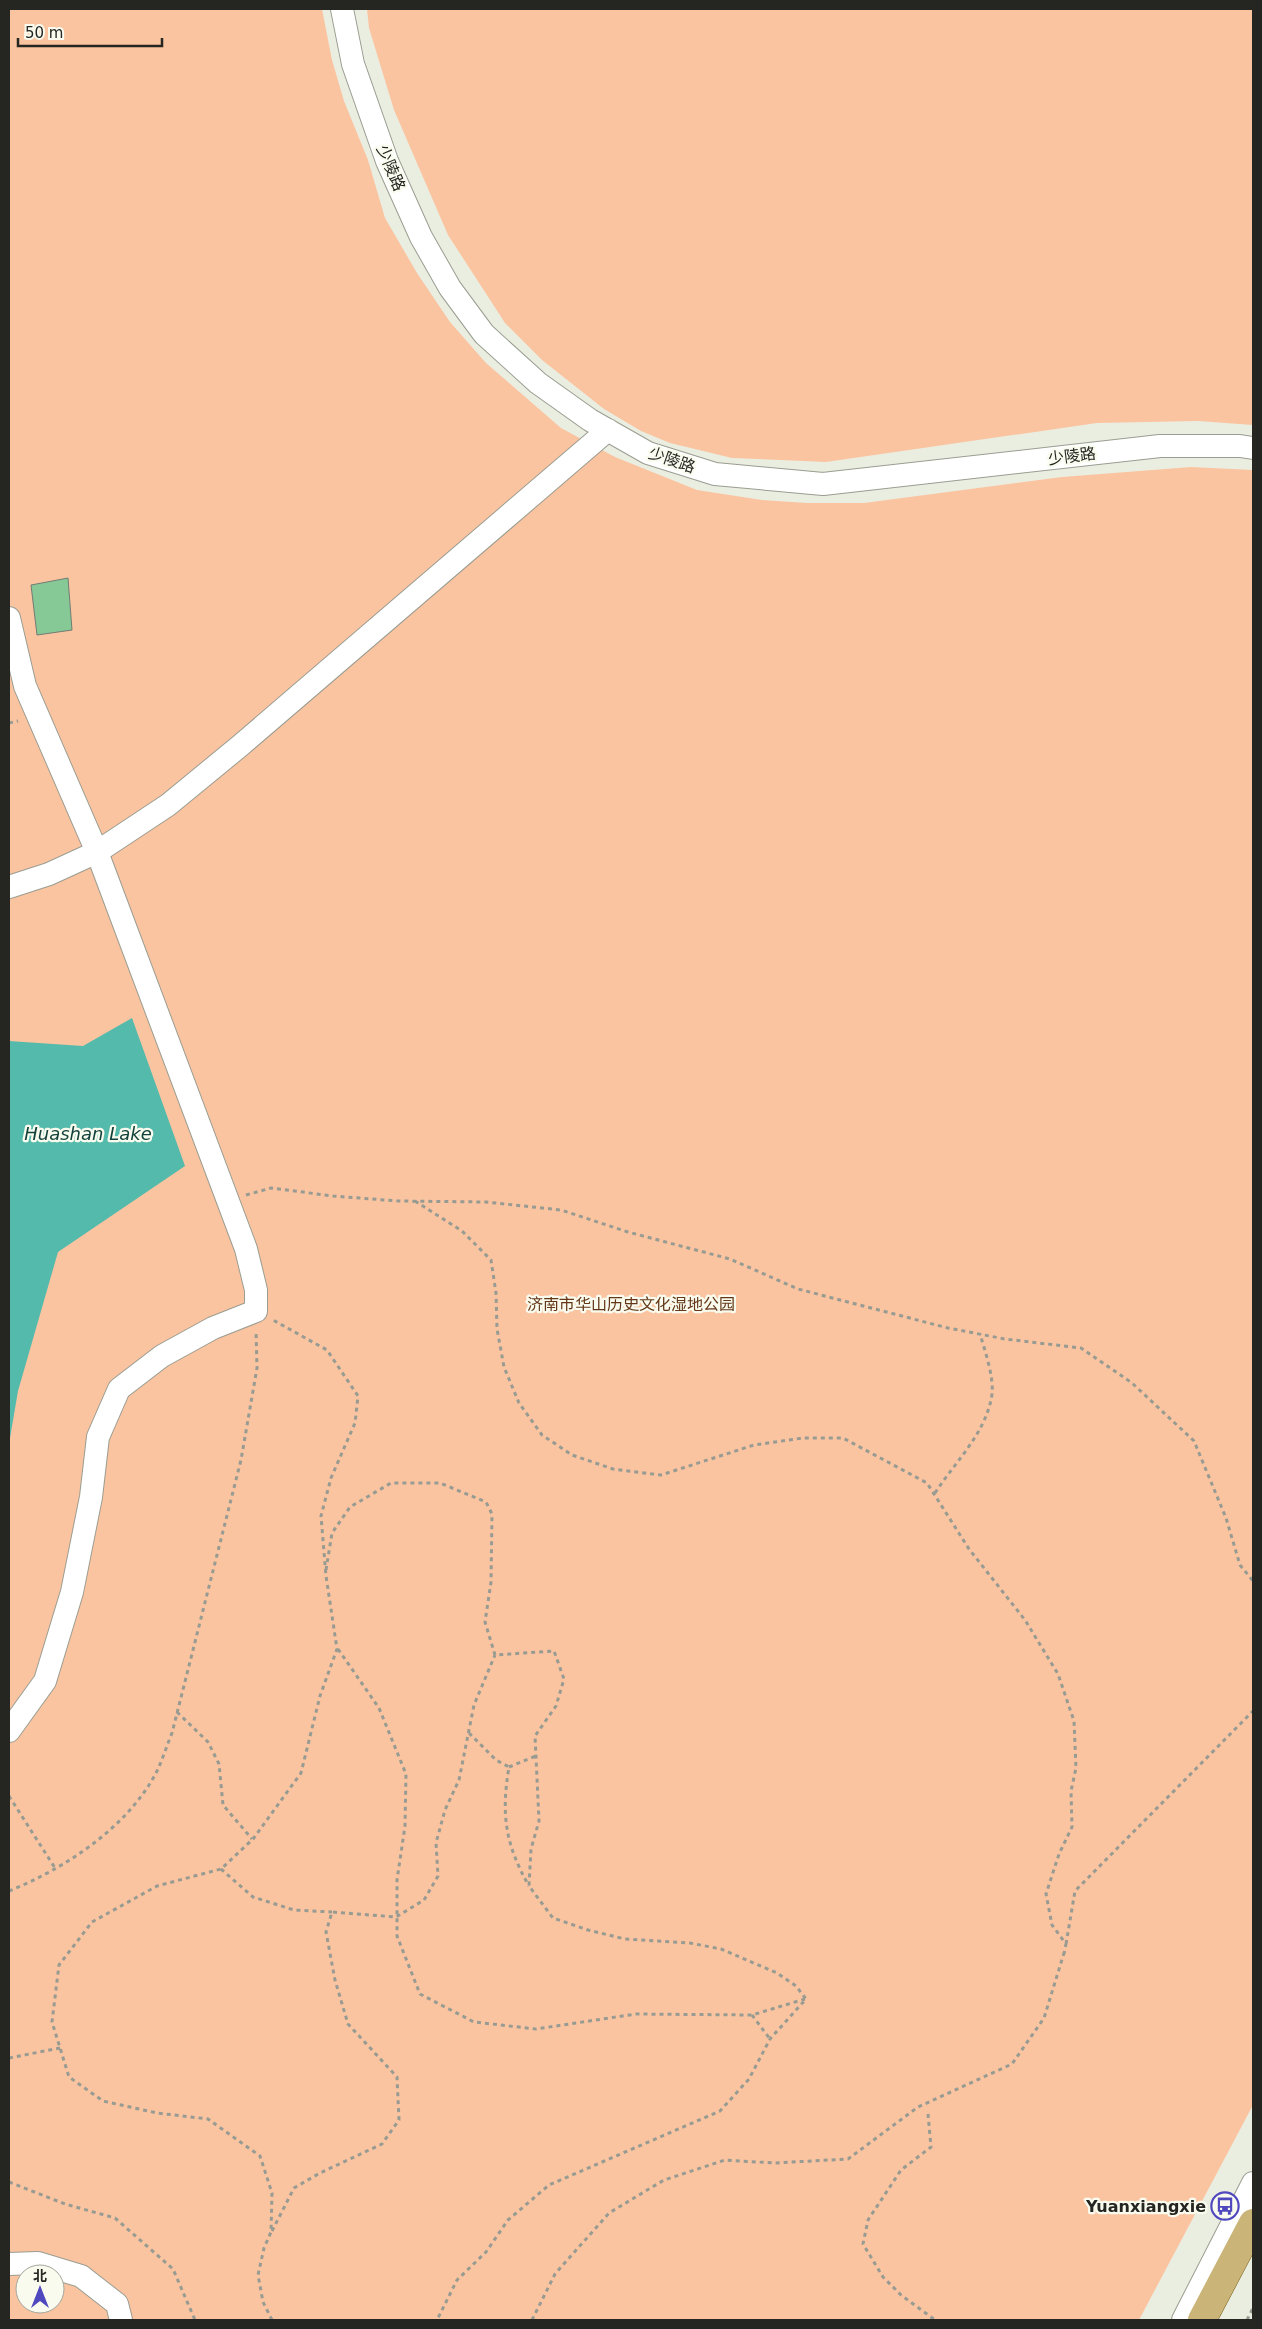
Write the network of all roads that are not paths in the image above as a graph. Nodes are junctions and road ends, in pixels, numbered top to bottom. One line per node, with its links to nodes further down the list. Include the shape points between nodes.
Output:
1 (342, 9): 2 (street, 少陵路, via 353,64 387,160 421,237 450,288 490,340 538,383)
2 (608, 430): 3 (street, 少陵路, via 648,452 715,474 823,484 1160,446); 5 (street, via 168,805)
3 (1253, 448)
4 (9, 618): 5 (street, via 25,686)
5 (97, 852): 6 (street, via 49,874); 7 (street, via 246,1249 256,1290 256,1311 213,1328 162,1356 119,1389 98,1437 72,1592 44,1681)
6 (9, 887)
7 (9, 1731)
8 (1253, 2183): 12 (street)
9 (1253, 2223): 13 (main road)
10 (9, 2264): 11 (street, via 38,2263 81,2276 117,2304)
11 (121, 2320)
12 (1183, 2320)
13 (1202, 2320)

